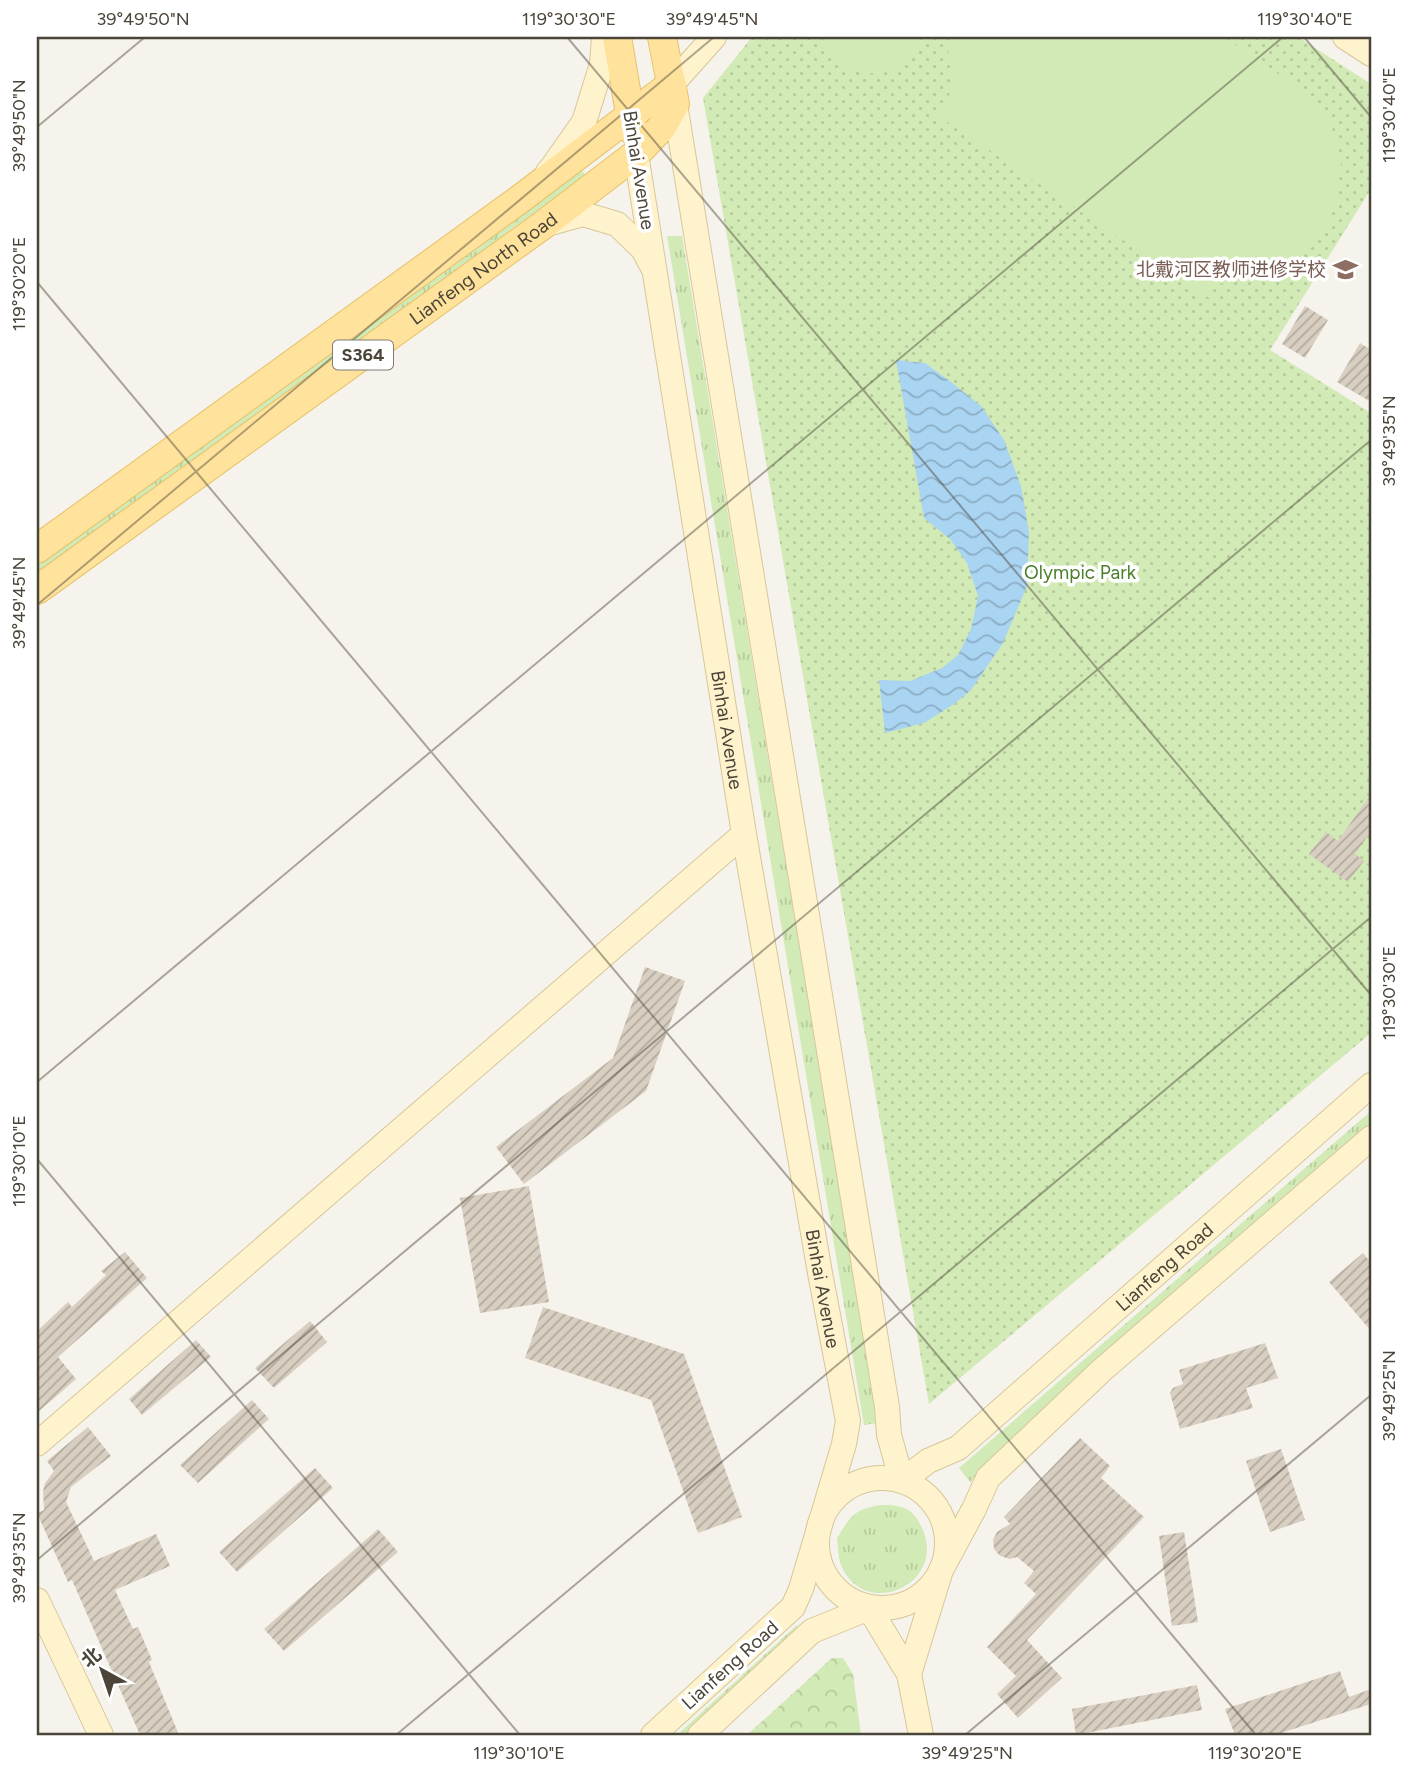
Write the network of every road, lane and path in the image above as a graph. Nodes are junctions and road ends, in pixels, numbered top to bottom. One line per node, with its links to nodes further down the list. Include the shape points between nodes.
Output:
1 (604, 37): 10 (main road, via 602,64 584,122 553,166)
2 (617, 37): 8 (main road, Binhai Avenue)
3 (662, 37): 7 (main road)
4 (714, 37): 7 (main road)
5 (1345, 37): 6 (main road)
6 (1371, 54)
7 (673, 94): 8 (main road, Lianfeng North Road / S364); 9 (main road, Lianfeng North Road / S364, via 662,127); 19 (main road, via 889,1435)
8 (630, 117): 9 (main road, Binhai Avenue); 10 (main road, Lianfeng North Road / S364)
9 (636, 154): 11 (main road, Lianfeng North Road / S364); 12 (main road, Binhai Avenue)
10 (520, 199): 13 (main road, Lianfeng North Road / S364)
11 (542, 225): 12 (main road, via 583,214 618,224 643,249); 14 (main road, Lianfeng North Road / S364)
12 (657, 275): 15 (main road, Binhai Avenue)
13 (37, 549)
14 (37, 590)
15 (744, 834): 18 (main road); 20 (main road, Binhai Avenue, via 848,1421)
16 (1371, 1085): 19 (main road, Lianfeng Road, via 958,1448 928,1461)
17 (1371, 1138): 21 (main road, Lianfeng Road, via 1102,1370 988,1478)
18 (37, 1444)
19 (902, 1481): 20 (main road, via 881,1478 841,1492 826,1508); 21 (main road, via 922,1491 945,1527 947,1549)
20 (818, 1528): 23 (main road, via 816,1549 822,1570 849,1600); 26 (main road, Lianfeng Road, via 793,1607)
21 (941, 1570): 23 (main road, via 929,1588 912,1601 891,1608); 24 (main road)
22 (37, 1600): 25 (main road)
23 (869, 1608): 24 (main road); 27 (main road, Lianfeng Road, via 812,1631)
24 (909, 1674): 28 (main road)
25 (101, 1735)
26 (653, 1735)
27 (701, 1735)
28 (921, 1735)

